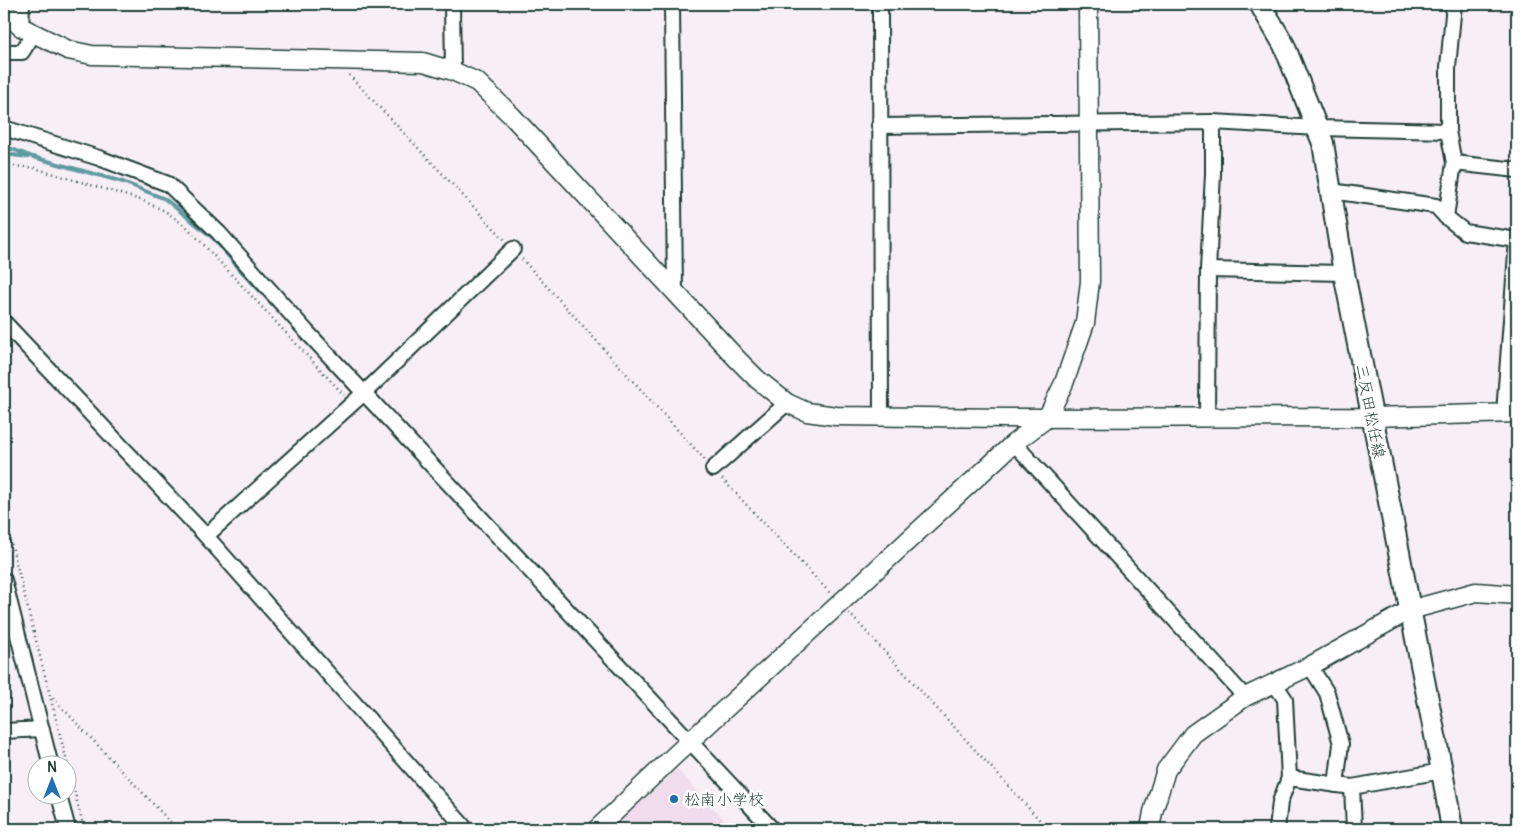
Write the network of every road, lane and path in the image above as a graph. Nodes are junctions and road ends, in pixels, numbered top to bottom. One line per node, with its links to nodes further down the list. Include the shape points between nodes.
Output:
1 (22, 4): 9 (street)
2 (452, 4): 12 (street)
3 (672, 4): 28 (street)
4 (880, 4): 15 (street)
5 (1088, 4): 14 (street)
6 (1260, 4): 17 (main road, 三反田松任線, via 1284,45)
7 (1454, 4): 18 (street, via 1448,67)
8 (4, 12): 9 (street)
9 (28, 30): 10 (street, via 22,52); 11 (street, via 68,50 92,55)
10 (4, 52)
11 (336, 61): 12 (street, via 423,62); 25 (path)
12 (453, 71): 28 (street, via 477,82 512,116)
13 (1213, 122): 14 (street); 17 (street); 26 (street)
14 (1089, 124): 15 (street); 36 (street, via 1090,281 1086,315 1064,383)
15 (879, 126): 35 (street)
16 (4, 128): 30 (street, via 168,184 219,232)
17 (1318, 128): 18 (street); 22 (main road, 三反田松任線)
18 (1448, 131): 19 (street)
19 (1454, 163): 21 (street); 23 (street)
20 (4, 165): 30 (path, via 34,168 165,210 188,228)
21 (1517, 170)
22 (1331, 191): 23 (street, via 1436,206); 27 (main road, 三反田松任線)
23 (1446, 217): 24 (street, via 1465,232)
24 (1517, 240): 32 (street)
25 (513, 248): 30 (street); 38 (path)
26 (1208, 270): 27 (street); 33 (street)
27 (1344, 273): 34 (main road, 三反田松任線)
28 (675, 294): 31 (street, via 750,373)
29 (4, 322): 40 (street)
30 (360, 397): 40 (street); 51 (street, via 381,411)
31 (787, 403): 35 (street, via 807,412); 38 (street)
32 (1510, 413): 34 (street)
33 (1207, 417): 34 (street); 36 (street)
34 (1372, 417): 44 (main road, 三反田松任線)
35 (881, 418): 36 (street)
36 (1047, 418): 37 (street)
37 (1014, 443): 43 (street); 48 (street)
38 (713, 469): 43 (path)
39 (4, 515): 47 (path)
40 (206, 536): 61 (street)
41 (4, 580): 49 (street)
42 (1517, 595): 44 (street, via 1476,592)
43 (840, 603): 51 (street); 64 (path)
44 (1410, 610): 45 (street); 53 (main road, 三反田松任線)
45 (1310, 666): 46 (street); 55 (street, via 1327,693 1340,744)
46 (1274, 683): 48 (street); 54 (street, via 1285,699)
47 (51, 696): 59 (path); 60 (path)
48 (1245, 697): 65 (street, via 1193,734 1166,770)
49 (42, 729): 50 (street); 52 (street)
50 (4, 731)
51 (690, 740): 62 (street); 63 (street)
52 (49, 756)
53 (1442, 771): 56 (street); 68 (main road, 三反田松任線)
54 (1289, 778): 55 (street); 66 (street, via 1280,802)
55 (1336, 785): 56 (street)
56 (1352, 787): 67 (street)
57 (62, 806): 58 (street)
58 (68, 829)
59 (84, 829)
60 (177, 829)
61 (466, 829)
62 (598, 829)
63 (772, 829)
64 (1048, 829)
65 (1150, 829)
66 (1277, 829)
67 (1354, 829)
68 (1452, 829)

